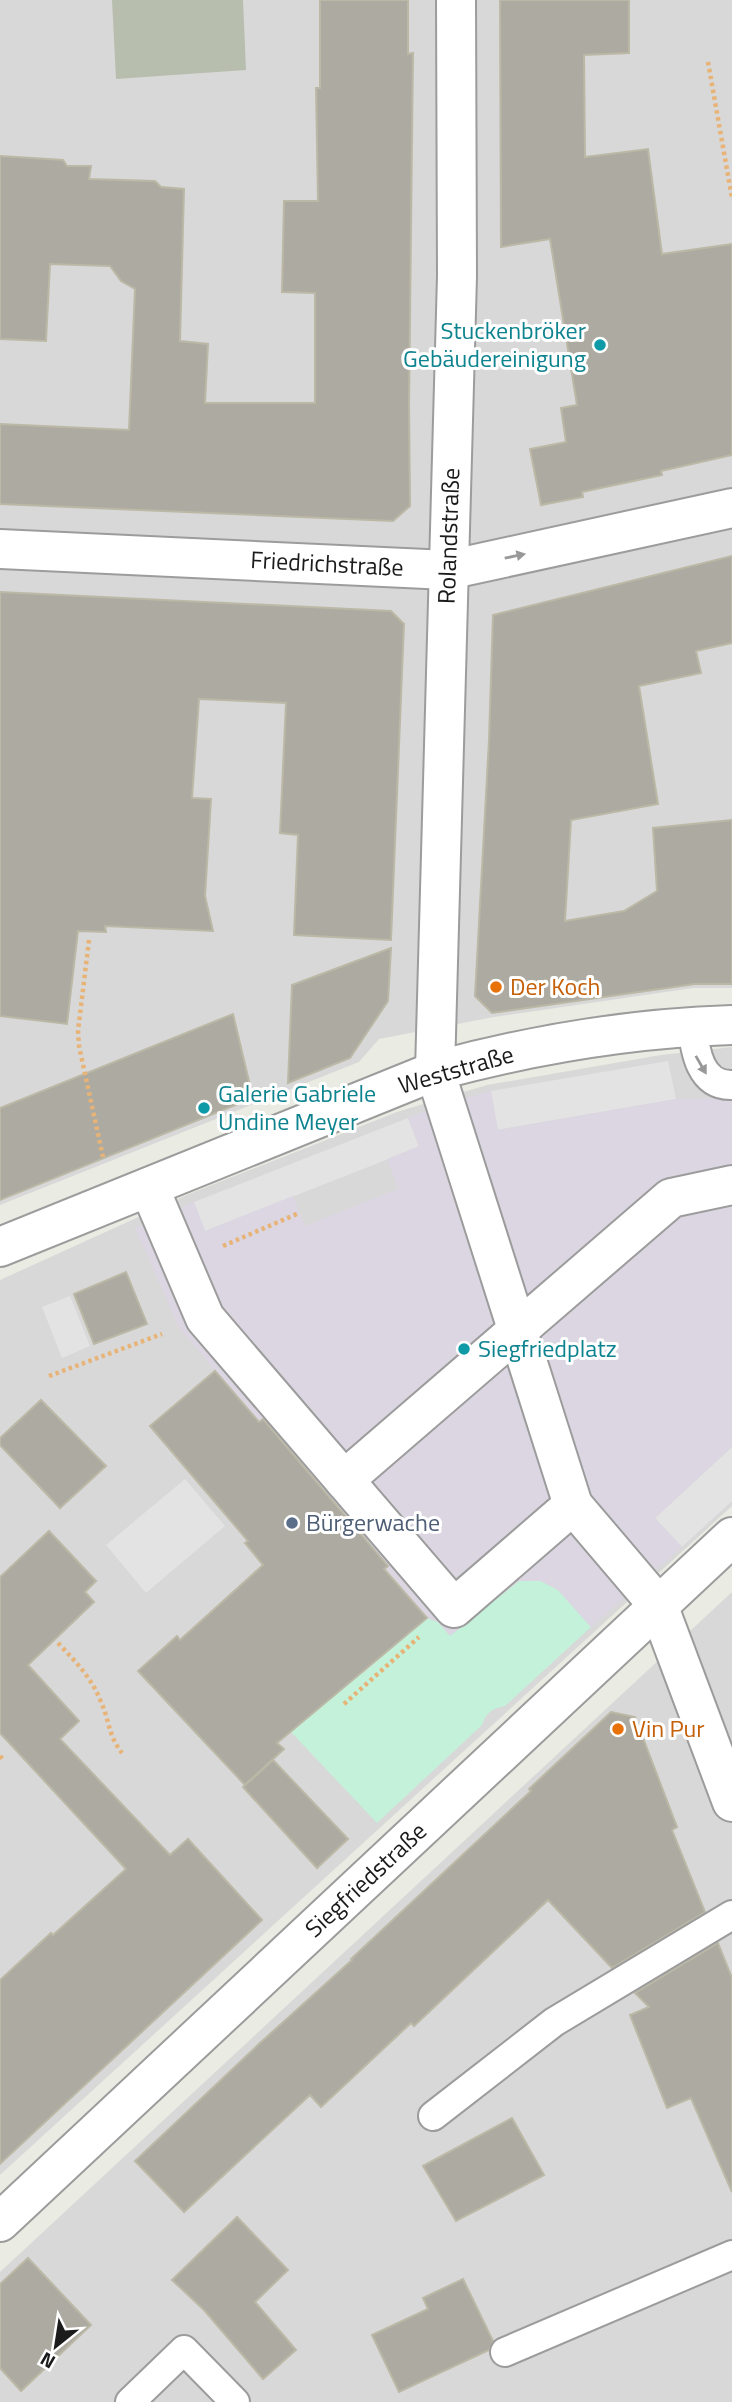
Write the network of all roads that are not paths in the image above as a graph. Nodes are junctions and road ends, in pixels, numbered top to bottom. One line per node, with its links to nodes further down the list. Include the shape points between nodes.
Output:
1 (456, 0): 4 (street, Rolandstraße, via 457,276)
2 (732, 508): 4 (street, Friedrichstraße, one-way to 2)
3 (0, 549): 4 (street, Friedrichstraße)
4 (448, 570): 7 (street, Rolandstraße)
5 (732, 1025): 6 (street, Weststraße)
6 (692, 1026): 7 (street, Weststraße, via 562,1043); 8 (lane, one-way to 8, via 696,1056 709,1078)
7 (435, 1071): 10 (street, Weststraße); 12 (street)
8 (732, 1085)
9 (732, 1185): 12 (street, via 671,1198)
10 (149, 1187): 11 (street, Weststraße); 13 (street, via 205,1318)
11 (0, 1247)
12 (518, 1330): 13 (street); 14 (street)
13 (344, 1480): 14 (street, via 454,1608)
14 (573, 1505): 16 (street)
15 (732, 1537): 16 (street, Siegfriedstraße)
16 (658, 1605): 17 (street); 20 (street, Siegfriedstraße)
17 (732, 1802)
18 (732, 1915): 19 (lane, via 554,2021)
19 (433, 2116)
20 (0, 2222)
21 (732, 2255): 22 (lane)
22 (505, 2352)
23 (130, 2402): 24 (lane, via 184,2350)
24 (235, 2402)

